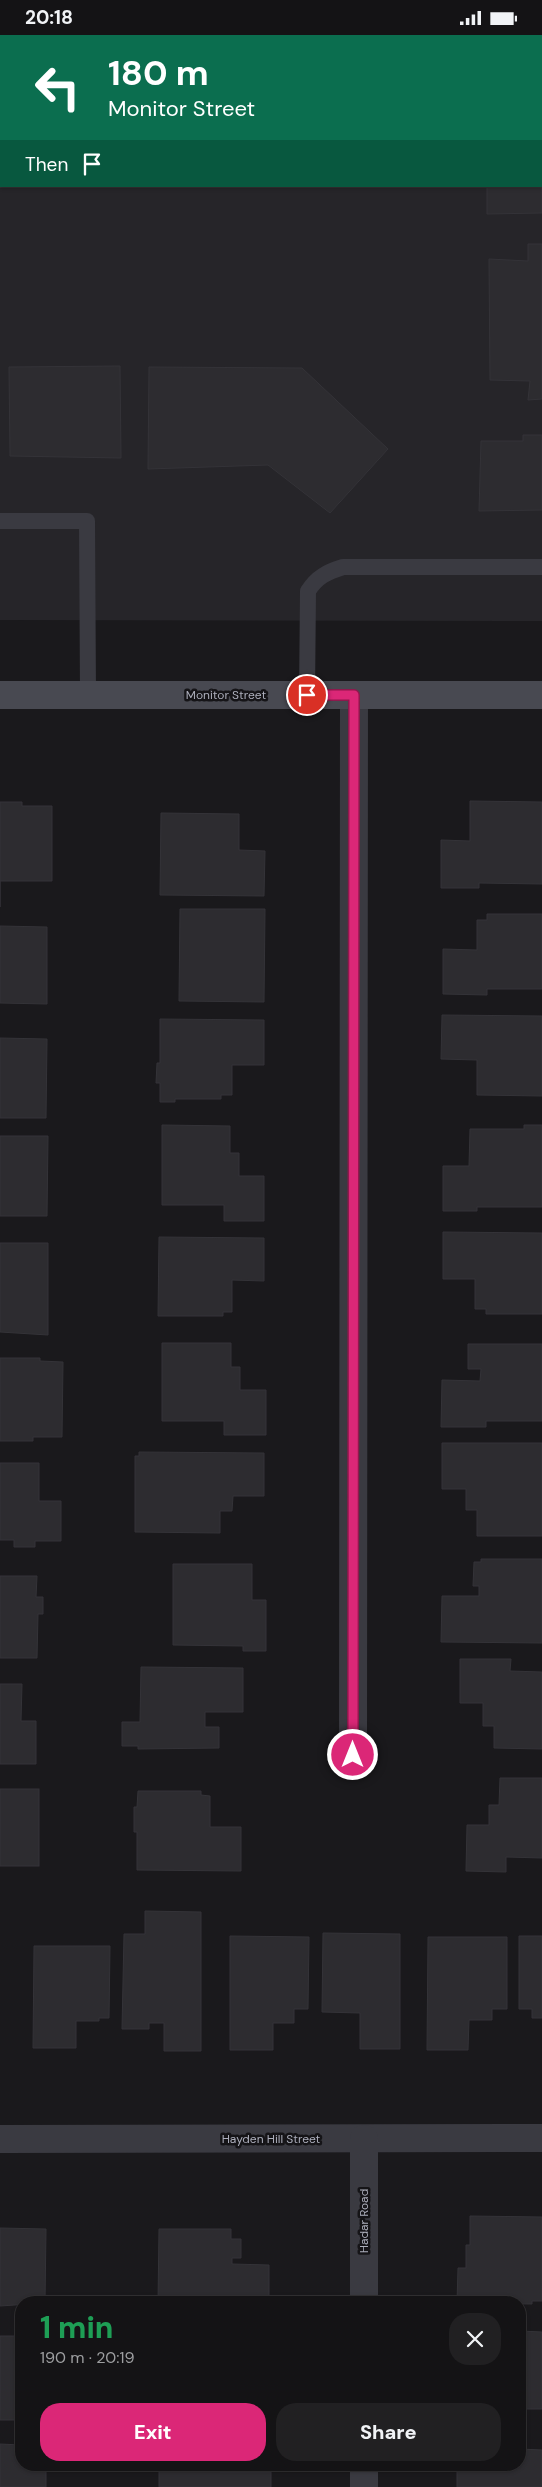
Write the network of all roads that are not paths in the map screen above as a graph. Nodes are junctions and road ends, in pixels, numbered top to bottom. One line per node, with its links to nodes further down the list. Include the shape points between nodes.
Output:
1 (0, 521): 4 (lane, via 87,521)
2 (542, 567): 5 (lane, via 343,567 328,572 308,591)
3 (0, 695): 4 (street, Monitor Street)
4 (88, 695): 5 (street, Monitor Street)
5 (307, 695): 6 (street, Monitor Street)
6 (354, 695): 7 (street, Monitor Street); 8 (street)
7 (542, 695)
8 (353, 1755)
9 (0, 2139): 10 (street, Hayden Hill Street)
10 (364, 2139): 11 (street, Hayden Hill Street); 12 (street, Hadar Road)
11 (542, 2139)
12 (364, 2296)
13 (364, 2471): 14 (street)
14 (364, 2487)

